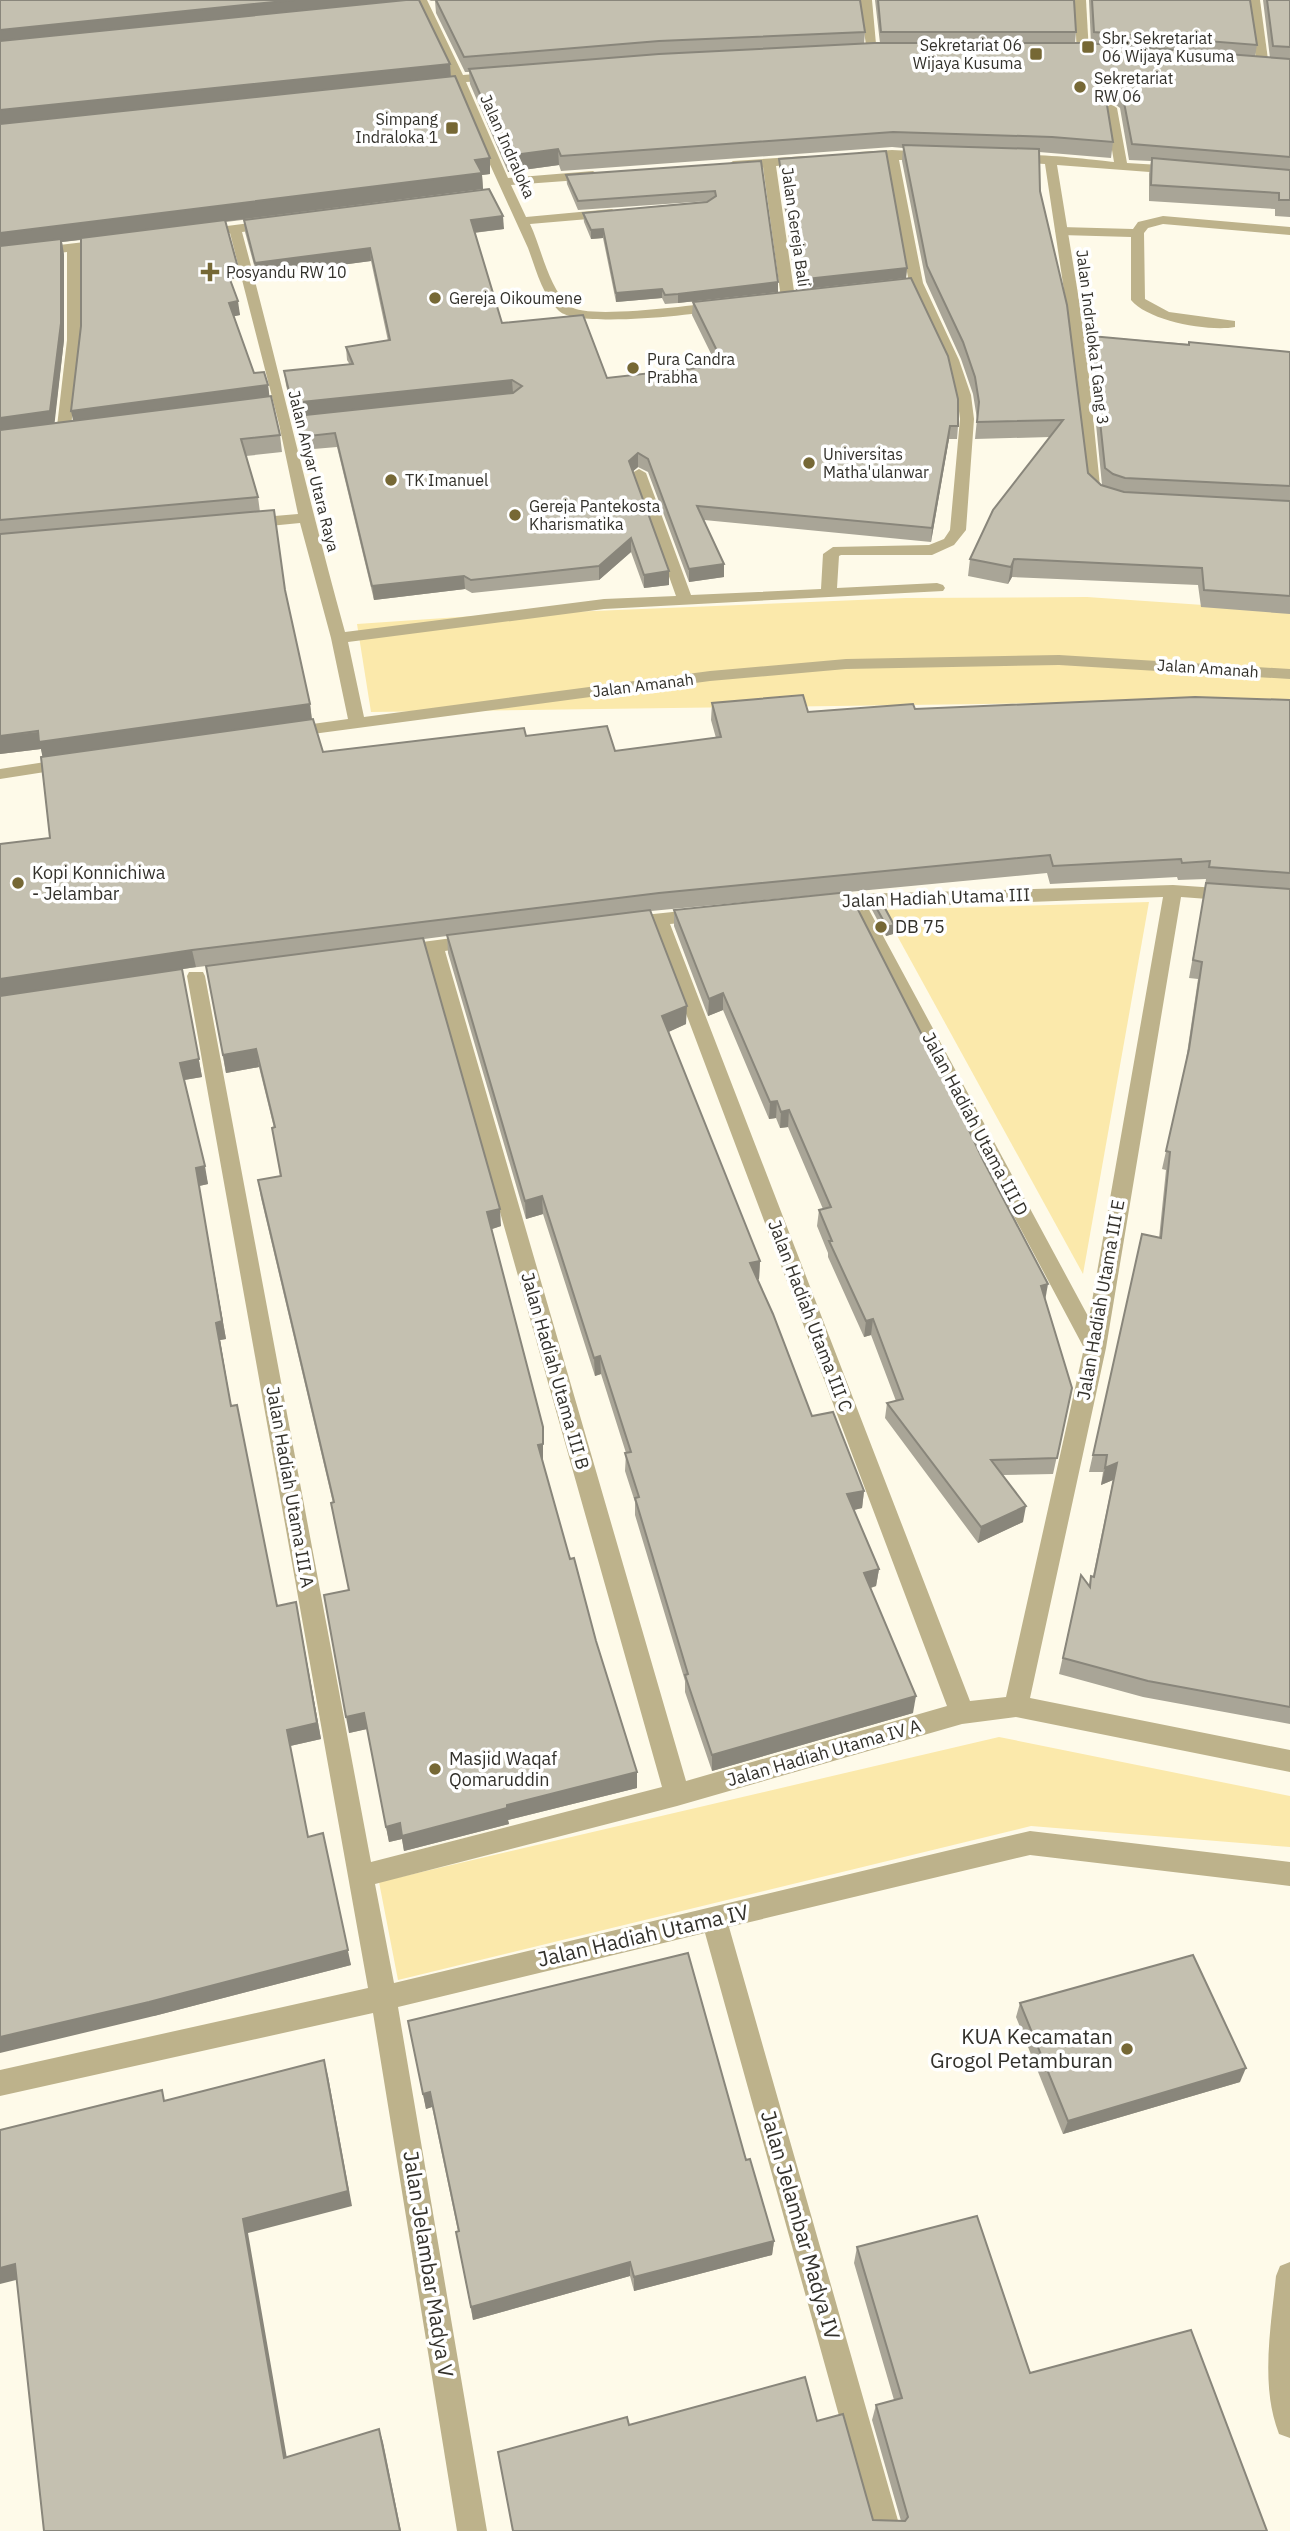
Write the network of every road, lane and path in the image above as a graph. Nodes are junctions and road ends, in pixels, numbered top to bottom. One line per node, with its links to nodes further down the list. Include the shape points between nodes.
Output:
1 (866, 0): 5 (street)
2 (1080, 0): 8 (street)
3 (1254, 0): 12 (street)
4 (424, 6): 15 (street, Jalan Indraloka)
5 (873, 53): 6 (street); 9 (street)
6 (887, 53)
7 (1069, 53): 8 (street)
8 (1083, 53): 10 (street)
9 (860, 54)
10 (1097, 54)
11 (1249, 66): 12 (street)
12 (1263, 67): 13 (street)
13 (1276, 68)
14 (512, 75): 15 (street)
15 (456, 83): 28 (street, Jalan Indraloka)
16 (1111, 108): 24 (street)
17 (945, 156): 22 (street)
18 (851, 157): 22 (street)
19 (997, 158): 21 (street)
20 (824, 159): 23 (street)
21 (1050, 159): 24 (street); 33 (street, Jalan Indraloka I Gang 3)
22 (894, 160): 51 (street, via 910,284 952,360 964,395 967,419 958,530 949,542 932,550 838,550 829,560)
23 (769, 162): 25 (street); 40 (street, Jalan Gereja Bali)
24 (1121, 165): 26 (street)
25 (716, 166)
26 (1186, 170)
27 (610, 173): 28 (street)
28 (502, 190): 30 (street, Jalan Indraloka)
29 (628, 211): 30 (street)
30 (523, 221): 41 (street, Jalan Indraloka, via 562,307 578,315)
31 (290, 222): 32 (street)
32 (235, 229): 36 (street); 44 (street, Jalan Anyar Utara Raya, via 274,406)
33 (1061, 231): 35 (street); 47 (street, Jalan Indraloka I Gang 3, via 1085,338 1093,487 1104,497)
34 (1290, 231): 35 (street, via 1163,220 1143,225)
35 (1137, 233): 42 (street, via 1138,300 1143,308 1155,314)
36 (181, 235)
37 (128, 241): 38 (street)
38 (75, 247): 39 (street); 45 (street, via 74,340)
39 (0, 256)
40 (789, 298)
41 (729, 305)
42 (1230, 324)
43 (302, 423): 44 (street)
44 (286, 424): 48 (street, Jalan Anyar Utara Raya)
45 (63, 435)
46 (639, 473): 52 (street)
47 (1121, 502)
48 (306, 518): 49 (street); 53 (street, Jalan Anyar Utara Raya)
49 (236, 524)
50 (937, 588): 51 (street)
51 (829, 592): 52 (street)
52 (685, 600): 53 (street, via 604,604)
53 (339, 638): 55 (street, Jalan Anyar Utara Raya)
54 (1290, 674): 55 (street, Jalan Amanah, via 1045,660 858,664 710,676)
55 (357, 722): 56 (street, Jalan Amanah)
56 (275, 734)
57 (82, 762): 58 (street)
58 (0, 774)
59 (1172, 891): 60 (street, Jalan Hadiah Utama III); 61 (street, Jalan Hadiah Utama III); 70 (street, Jalan Hadiah Utama III E)
60 (1290, 898)
61 (855, 900): 62 (street, Jalan Hadiah Utama III); 70 (street, Jalan Hadiah Utama III D)
62 (802, 905)
63 (724, 912): 64 (street)
64 (659, 919): 65 (street); 72 (street, Jalan Hadiah Utama III C)
65 (606, 925)
66 (500, 938): 67 (street)
67 (434, 946): 68 (street); 74 (street, Jalan Hadiah Utama III B)
68 (381, 953)
69 (196, 976): 76 (street, Jalan Hadiah Utama III A)
70 (1094, 1348): 71 (street, Jalan Hadiah Utama III E)
71 (1016, 1706): 72 (street, Jalan Hadiah Utama IV A); 73 (street, Jalan Hadiah Utama IV A)
72 (962, 1713): 74 (street, Jalan Hadiah Utama IV A)
73 (1290, 1761)
74 (677, 1795): 76 (street, Jalan Hadiah Utama IV A)
75 (1290, 1874): 77 (street, Jalan Hadiah Utama IV, via 1030,1843)
76 (362, 1876): 78 (street, Jalan Hadiah Utama III A)
77 (714, 1919): 78 (street, Jalan Hadiah Utama IV); 83 (street, Jalan Jelambar Madya IV)
78 (383, 1998): 79 (street, Jalan Hadiah Utama IV); 82 (street, Jalan Jelambar Madya V)
79 (0, 2083)
80 (1290, 2276): 81 (street, via 1283,2366)
81 (1290, 2423)
82 (472, 2531)
83 (886, 2531)

